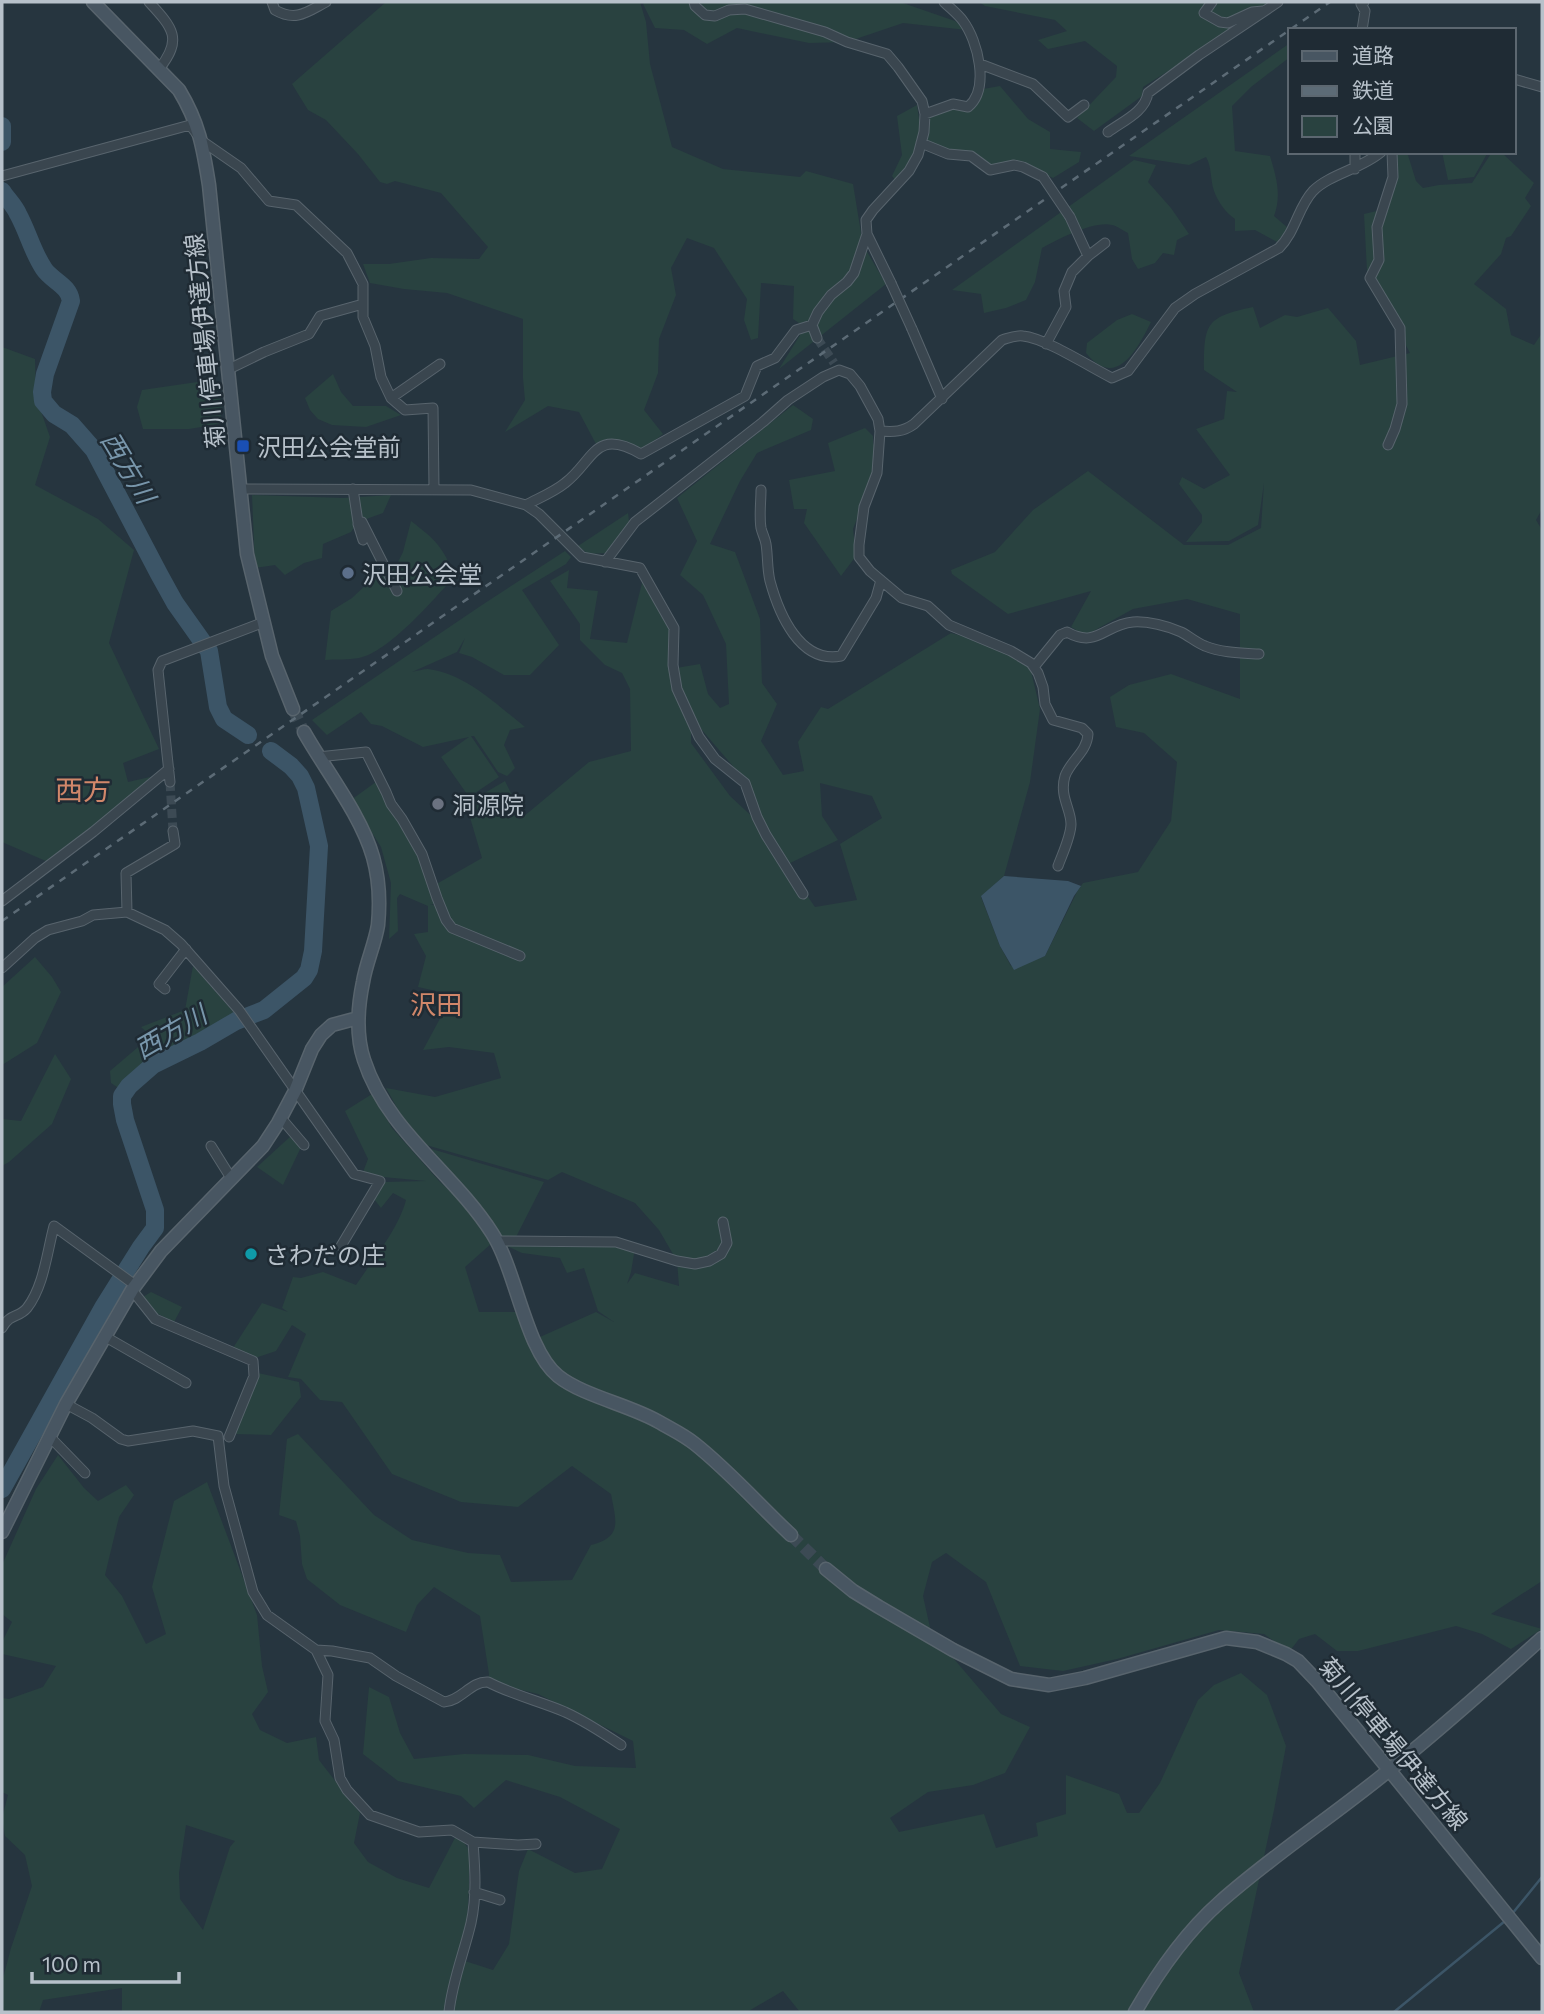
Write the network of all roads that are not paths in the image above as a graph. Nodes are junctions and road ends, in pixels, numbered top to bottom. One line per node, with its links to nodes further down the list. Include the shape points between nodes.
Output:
1 (93, 2): 13 (main road, 菊川停車場伊達方線)
2 (149, 2): 13 (street, via 163,16 173,40 170,55)
3 (272, 2): 4 (street, via 275,10 286,16 302,15)
4 (326, 2)
5 (694, 2): 17 (street, via 705,15 745,9 887,54 922,101)
6 (944, 2): 12 (street, via 962,19)
7 (1212, 2): 10 (street, via 1204,13 1220,22)
8 (1278, 2): 10 (street)
9 (1364, 2): 11 (street)
10 (1265, 11): 18 (street, via 1149,93 1138,110)
11 (1362, 28)
12 (980, 64): 16 (street, via 1033,84 1068,117); 17 (street, via 975,102)
13 (159, 69): 19 (main road, 菊川停車場伊達方線, via 189,106)
14 (1516, 80): 15 (street)
15 (1542, 88)
16 (1084, 105)
17 (925, 114): 20 (street)
18 (1108, 132)
19 (202, 141): 25 (street, via 190,125); 29 (street, via 241,169 270,201 296,205 347,253 363,284); 34 (main road, 菊川停車場伊達方線)
20 (921, 143): 26 (street, via 909,172 866,220); 28 (street, bridge, via 948,154 971,156 990,170 1014,165 1043,177 1070,217)
21 (1355, 154): 24 (street)
22 (1378, 154): 24 (street)
23 (1392, 154): 38 (street, via 1393,177 1377,227 1379,260 1370,278 1400,328 1402,404)
24 (1355, 169): 32 (street, via 1316,188 1279,248 1175,308 1128,371 1112,378)
25 (2, 176)
26 (867, 234): 30 (street, via 854,273 831,295); 36 (street, bridge)
27 (1105, 243): 28 (street)
28 (1088, 256): 32 (street, via 1072,272 1064,291 1066,307)
29 (363, 304): 34 (street, via 320,316 309,334); 35 (street, via 363,317)
30 (812, 325): 31 (street); 43 (street, via 796,330 775,358 757,366 745,396 641,454 612,444 595,449 566,483)
31 (817, 338)
32 (1046, 344): 36 (street, via 1025,336 1002,341)
33 (440, 364): 35 (street)
34 (229, 369): 39 (main road, 菊川停車場伊達方線)
35 (391, 398): 41 (street, via 405,410 433,408)
36 (942, 399): 37 (street, via 905,430)
37 (880, 431): 46 (street, via 860,386 837,366 635,522); 47 (street, via 877,473 864,507 859,557)
38 (1388, 445)
39 (240, 489): 40 (street); 49 (main road, 菊川停車場伊達方線, via 247,554)
40 (353, 489): 41 (street); 44 (street)
41 (433, 489): 43 (street, via 471,490)
42 (761, 490): 47 (street, via 761,527 770,579 779,607 806,648 831,658 841,656 876,598)
43 (526, 505): 46 (street, via 582,557)
44 (364, 524): 45 (street); 48 (street)
45 (363, 540)
46 (605, 562): 59 (street, via 640,568 674,628 677,689 699,737 715,759 745,783 766,835)
47 (881, 580): 51 (street, via 902,598 928,606 949,625 1011,651)
48 (397, 591)
49 (264, 622): 52 (main road, 菊川停車場伊達方線); 55 (street, via 162,661 158,670)
50 (1259, 654): 51 (street, via 1227,652 1170,628 1131,622 1091,638 1079,639 1067,632 1060,635)
51 (1034, 667): 58 (street, via 1053,720 1088,734 1084,749 1065,776 1071,824)
52 (293, 709)
53 (304, 732): 54 (main road)
54 (318, 757): 63 (street, via 366,752 422,854 436,898 452,928); 66 (main road, via 364,832 374,859 377,927)
55 (169, 769): 56 (street); 60 (street)
56 (170, 782)
57 (173, 831): 61 (street, via 175,844 126,873)
58 (1058, 866)
59 (803, 894)
60 (2, 901)
61 (127, 912): 62 (street, via 165,930); 64 (street, via 93,915 48,930)
62 (186, 949): 65 (street, via 159,984); 67 (street, via 239,1010)
63 (520, 956)
64 (2, 968)
65 (165, 989)
66 (358, 1018): 67 (main road, via 332,1025 321,1035); 73 (main road, via 362,1057 388,1111)
67 (295, 1091): 68 (main road); 74 (street, via 354,1174 380,1181)
68 (281, 1118): 69 (street); 71 (main road, via 263,1146)
69 (304, 1145)
70 (211, 1146): 71 (street)
71 (231, 1178): 75 (main road, via 161,1251)
72 (723, 1222): 73 (street, via 727,1243 721,1254 695,1264 616,1242)
73 (496, 1241): 84 (main road, via 533,1337 558,1376 694,1443)
74 (341, 1246)
75 (134, 1287): 76 (street, via 54,1226 40,1283 30,1303); 77 (main road); 81 (street, via 155,1319 253,1361 254,1376)
76 (2, 1328)
77 (104, 1336): 78 (street); 79 (main road)
78 (187, 1383)
79 (66, 1404): 80 (main road); 87 (street, via 128,1441 193,1431 218,1436 224,1486 253,1592 267,1615)
80 (50, 1437): 82 (street); 83 (main road)
81 (229, 1437)
82 (85, 1473)
83 (2, 1532)
84 (791, 1535)
85 (826, 1569): 90 (main road, 菊川停車場伊達方線, via 853,1591 953,1650 1011,1679 1030,1683 1049,1685 1085,1678 1226,1638 1257,1642 1286,1654 1309,1671)
86 (1542, 1638): 88 (main road)
87 (316, 1650): 89 (street, via 370,1658 444,1702 488,1682 561,1710); 91 (street, via 328,1675 326,1721 346,1790 370,1815 419,1832 452,1830)
88 (1537, 1650): 90 (main road)
89 (621, 1745)
90 (1390, 1770): 95 (main road, 菊川停車場伊達方線); 97 (main road, via 1218,1904 1174,1952)
91 (473, 1842): 92 (street); 93 (street)
92 (536, 1844)
93 (474, 1892): 94 (street); 96 (street)
94 (500, 1900)
95 (1542, 1958)
96 (449, 2012)
97 (1135, 2012)

